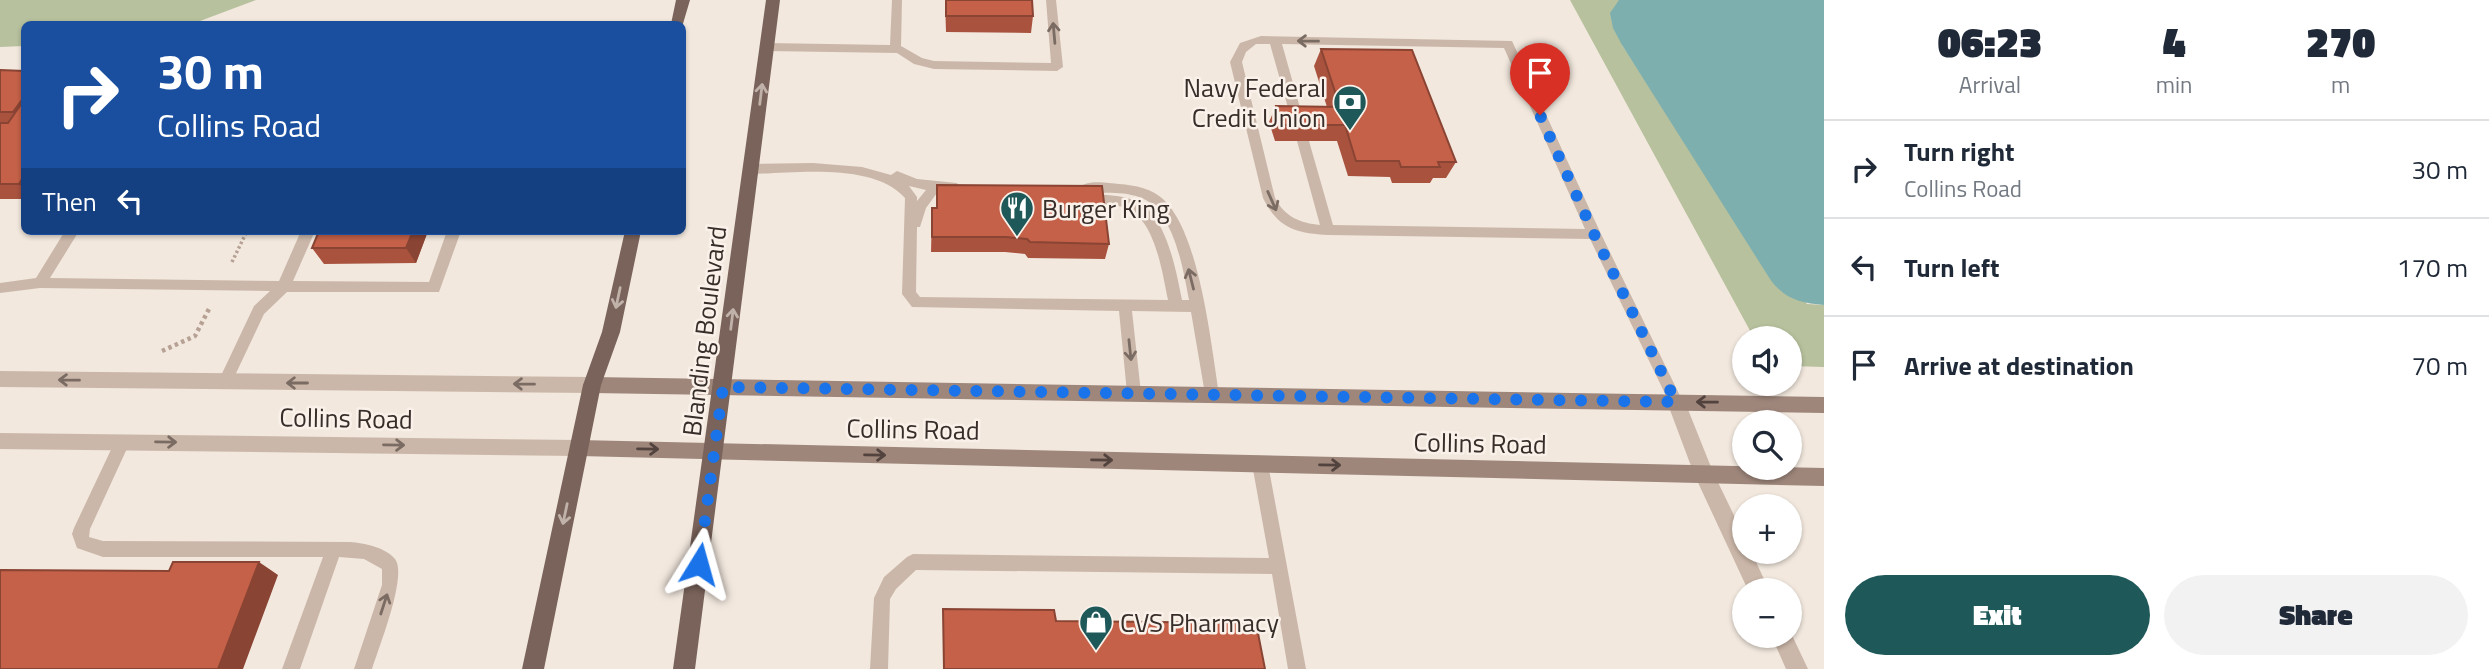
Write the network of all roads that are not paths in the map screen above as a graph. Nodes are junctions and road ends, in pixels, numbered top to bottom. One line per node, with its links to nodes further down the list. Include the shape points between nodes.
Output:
1 (683, 0): 5 (main road)
2 (773, 0): 7 (main road, Blanding Boulevard)
3 (897, 0): 8 (lane)
4 (1051, 0): 8 (lane, one-way to 4, via 934,65 1057,67)
5 (679, 21)
6 (1275, 40): 9 (lane); 15 (lane, one-way to 15, via 1247,44 1236,62 1269,198 1291,225); 17 (lane, one-way to 6, via 1508,44)
7 (767, 47): 8 (lane); 11 (main road, Blanding Boulevard, one-way to 7)
8 (895, 49)
9 (1298, 122)
10 (1303, 141): 15 (lane)
11 (751, 169): 12 (lane); 31 (main road, Blanding Boulevard, one-way to 11)
12 (873, 173): 13 (lane); 16 (lane, via 910,193)
13 (940, 186): 14 (lane); 14 (lane, via 966,192)
14 (924, 199): 16 (lane)
15 (1328, 230): 17 (lane)
16 (910, 232): 25 (lane, via 909,294 917,303)
17 (1594, 234): 34 (lane)
18 (70, 235): 22 (lane)
19 (306, 235): 23 (lane)
20 (453, 235): 23 (lane, via 434,288)
21 (632, 235): 30 (main road, one-way to 30, via 611,332)
22 (40, 283): 23 (lane); 24 (lane)
23 (283, 287): 29 (lane, via 259,310)
24 (0, 288)
25 (1125, 306): 26 (lane); 32 (lane, one-way to 32)
26 (1176, 306): 27 (lane); 27 (lane, one-way to 26, via 1175,227 1161,202 1125,189 1070,194 1121,201 1148,216 1164,255)
27 (1197, 306): 33 (lane)
28 (0, 379): 29 (street, Collins Road, one-way to 28)
29 (225, 382): 30 (street, Collins Road, one-way to 29)
30 (592, 385): 31 (main road, Collins Road); 38 (main road)
31 (723, 387): 32 (main road, Collins Road); 39 (main road, Blanding Boulevard)
32 (1134, 393): 33 (main road, Collins Road)
33 (1212, 394): 34 (main road, Collins Road)
34 (1676, 402): 35 (main road, Collins Road, one-way to 34); 41 (street)
35 (1824, 405)
36 (0, 441): 37 (street, Collins Road)
37 (122, 442): 38 (street, Collins Road, one-way to 38); 43 (lane, via 82,528 83,544 103,549)
38 (579, 448): 39 (main road, Collins Road, one-way to 39); 49 (main road, one-way to 49)
39 (715, 450): 40 (main road, Collins Road, one-way to 40); 50 (main road, Blanding Boulevard)
40 (1260, 464): 41 (main road, Collins Road, one-way to 41); 44 (lane)
41 (1704, 474): 42 (main road, Collins Road); 45 (street)
42 (1824, 477)
43 (334, 549): 47 (lane); 48 (lane, one-way to 43, via 390,585 390,565 362,550)
44 (1279, 566): 51 (lane, via 912,562 882,598); 52 (lane)
45 (1753, 578)
46 (1787, 648): 53 (street)
47 (291, 669)
48 (363, 669)
49 (533, 669)
50 (684, 669)
51 (879, 669)
52 (1297, 669)
53 (1797, 669)

